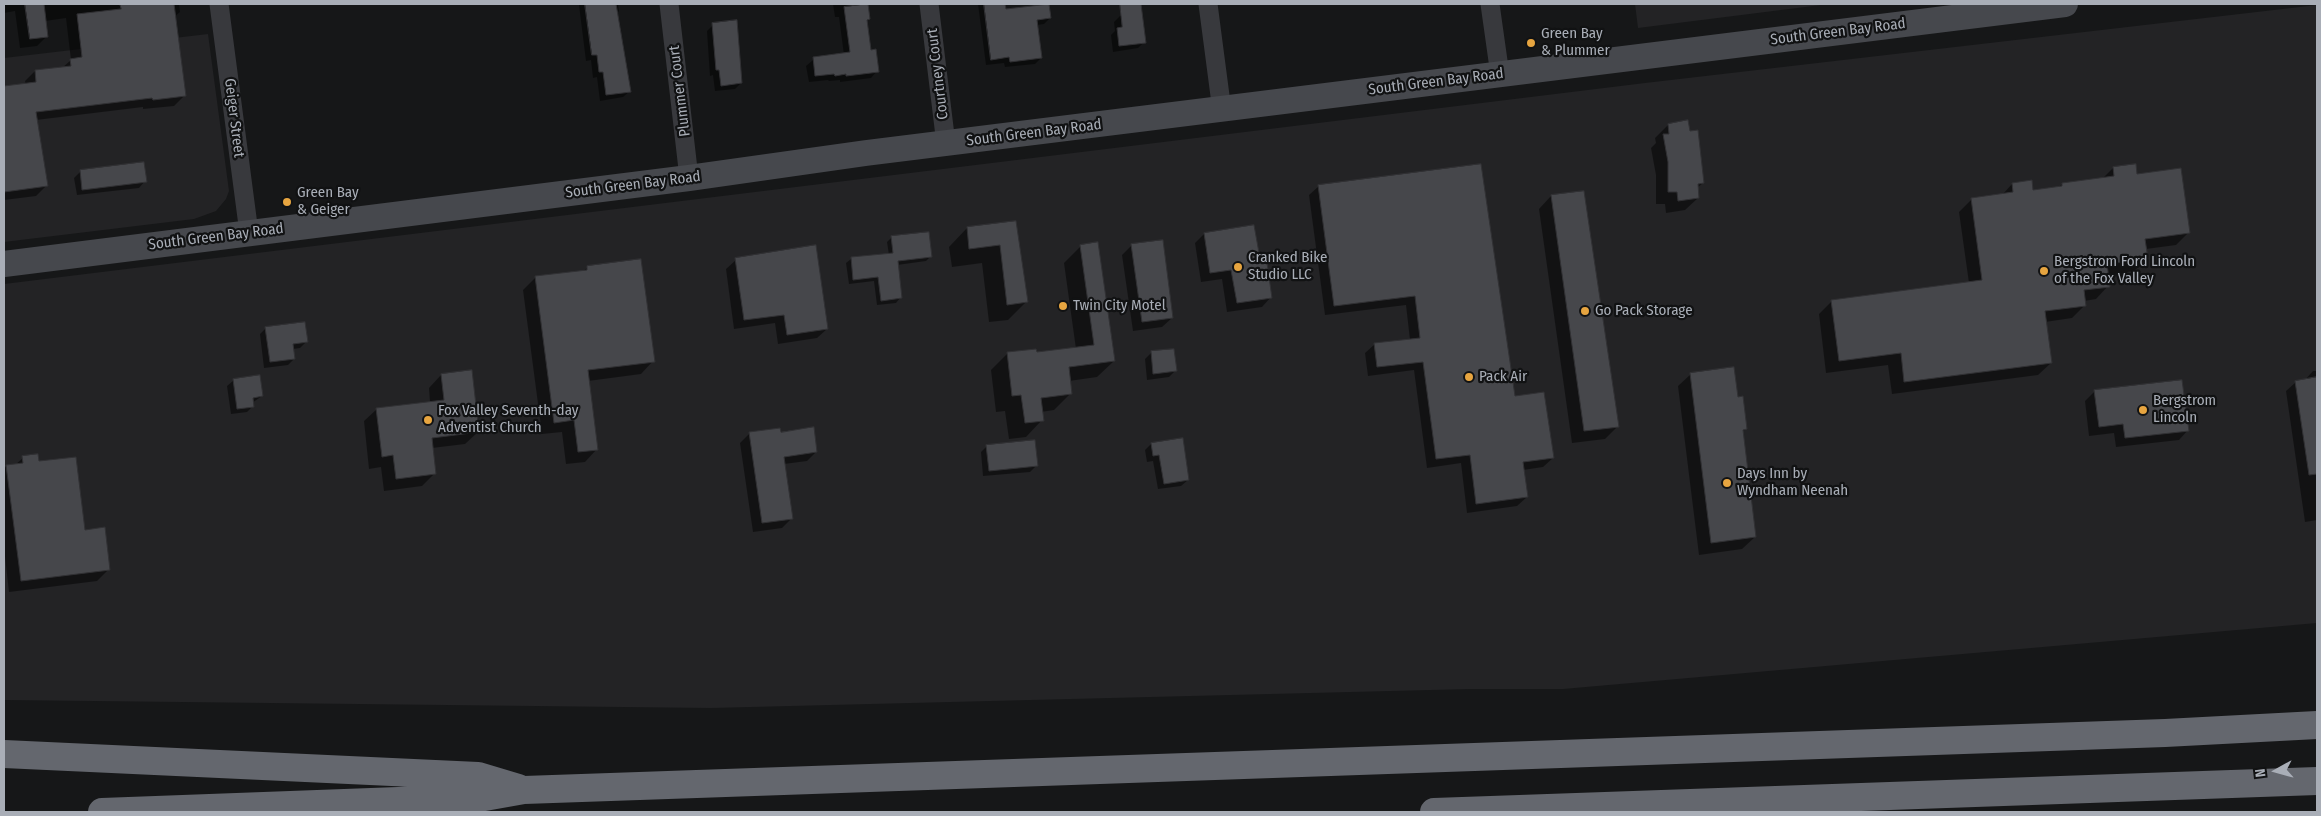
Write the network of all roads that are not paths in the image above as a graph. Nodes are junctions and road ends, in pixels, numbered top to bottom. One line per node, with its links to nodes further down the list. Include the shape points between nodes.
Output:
1 (219, 4): 11 (street, Geiger Street)
2 (669, 4): 10 (street, Plummer Court)
3 (929, 4): 9 (street, Courtney Court)
4 (1208, 4): 8 (street)
5 (1490, 4): 7 (street)
6 (2065, 4): 7 (main road, South Green Bay Road)
7 (1500, 74): 8 (main road, South Green Bay Road)
8 (1222, 111): 9 (main road, South Green Bay Road)
9 (946, 144): 10 (main road, South Green Bay Road)
10 (689, 178): 11 (main road, South Green Bay Road)
11 (249, 233): 12 (main road, South Green Bay Road)
12 (4, 264)
13 (2317, 725): 16 (highway, via 2155,734)
14 (4, 754): 16 (highway, via 478,776)
15 (2317, 781): 18 (highway)
16 (524, 790): 17 (highway, via 479,798)
17 (102, 812)
18 (1434, 812)

